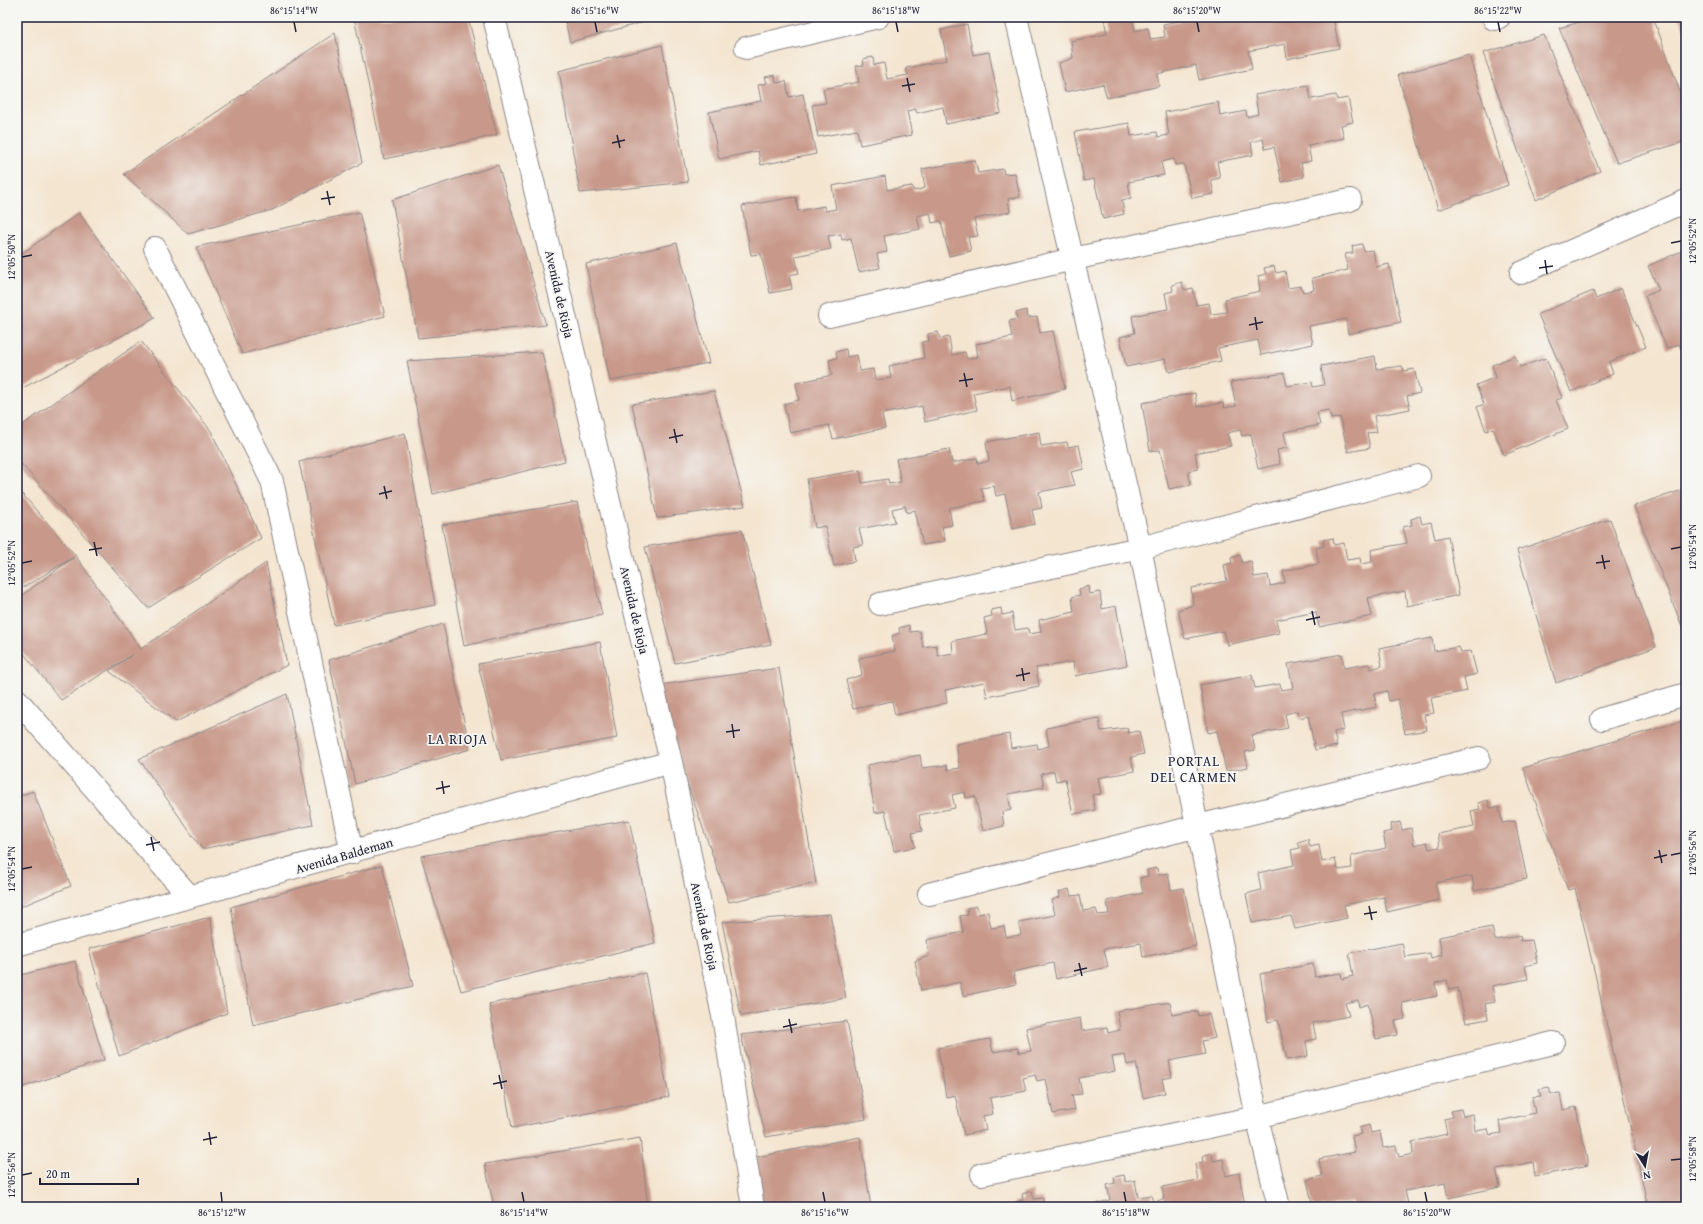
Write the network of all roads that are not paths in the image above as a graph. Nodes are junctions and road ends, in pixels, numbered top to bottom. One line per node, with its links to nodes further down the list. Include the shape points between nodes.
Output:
1 (494, 17): 18 (street, Avenida de Rioja)
2 (878, 17): 4 (street)
3 (1016, 17): 8 (street)
4 (746, 48)
5 (1350, 200): 8 (street)
6 (1686, 200): 9 (street)
7 (155, 248): 20 (street, via 272,481)
8 (1073, 260): 10 (street); 12 (street)
9 (1521, 273)
10 (829, 316)
11 (1419, 476): 12 (street)
12 (1140, 548): 13 (street); 19 (street)
13 (880, 604)
14 (1686, 694): 16 (street)
15 (17, 700): 22 (street)
16 (1602, 719)
17 (1479, 758): 19 (street)
18 (671, 762): 20 (street, Avenida Baldeman); 27 (street, Avenida de Rioja, via 723,1016)
19 (1198, 826): 21 (street); 25 (street)
20 (352, 853): 22 (street, Avenida Baldeman)
21 (929, 894)
22 (190, 897): 23 (street, Avenida Baldeman)
23 (17, 945)
24 (1553, 1043): 25 (street)
25 (1257, 1118): 26 (street); 28 (street)
26 (982, 1174)
27 (753, 1207)
28 (1279, 1207)

